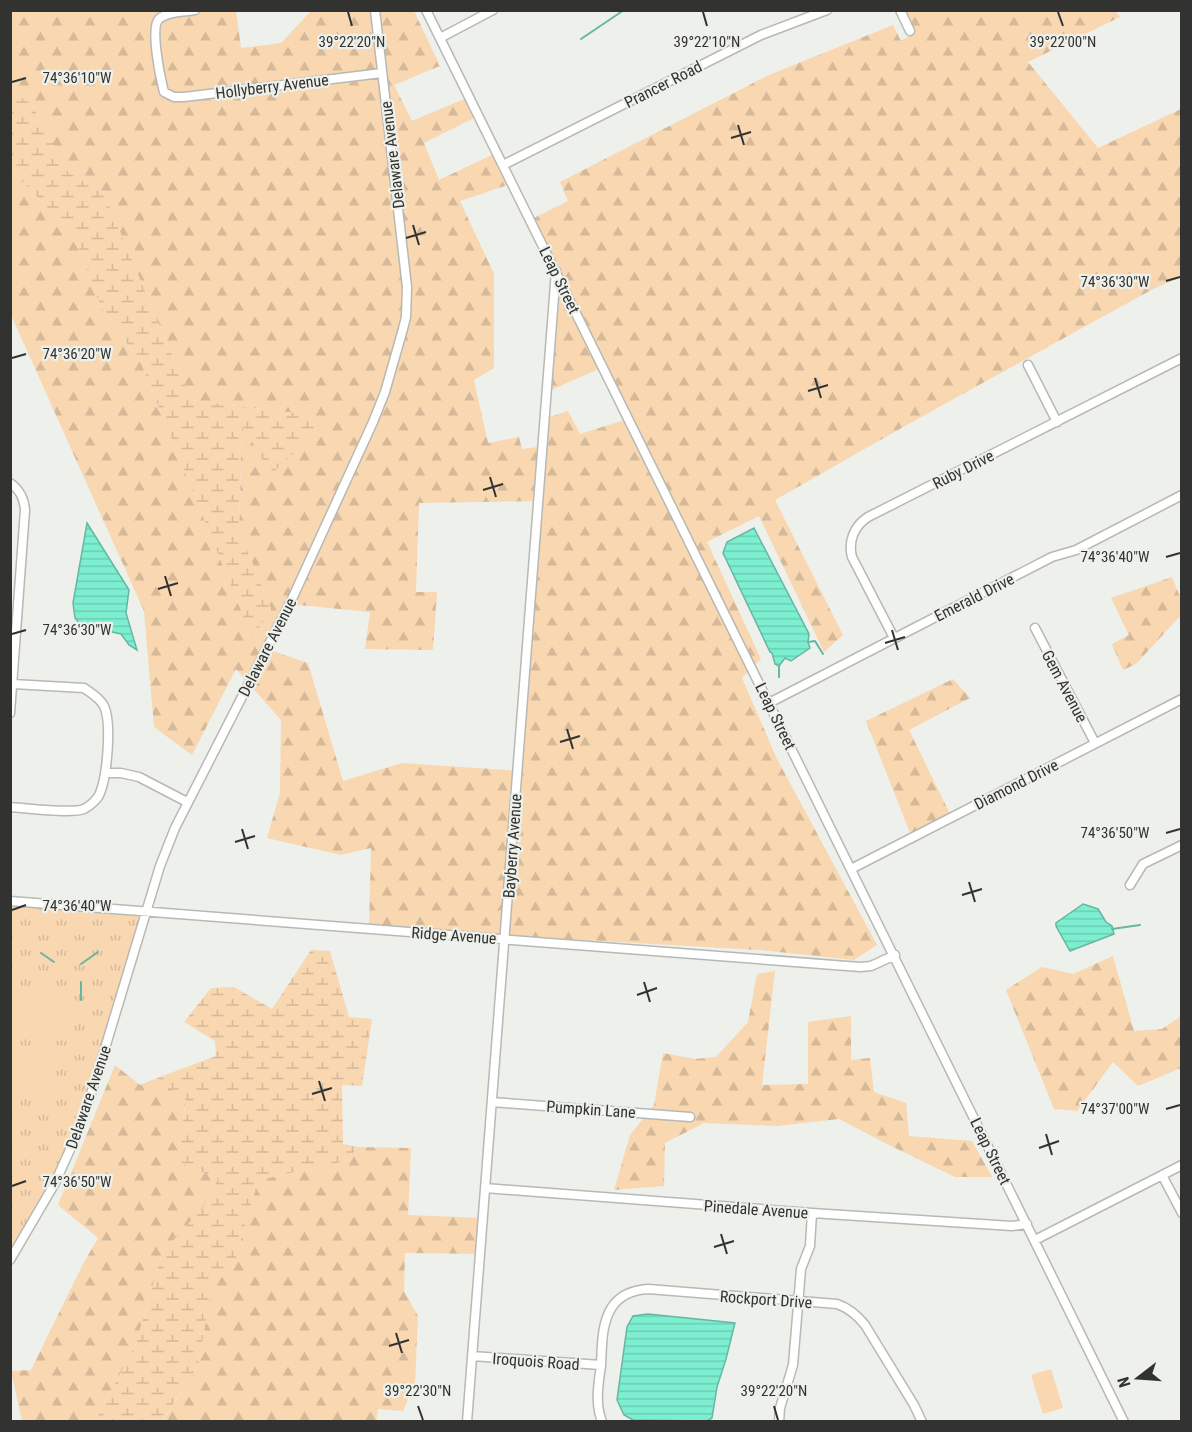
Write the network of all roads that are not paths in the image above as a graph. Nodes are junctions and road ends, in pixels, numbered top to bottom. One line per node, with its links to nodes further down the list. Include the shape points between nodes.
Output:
1 (195, 10): 9 (street, Hollyberry Avenue, via 165,16 158,20 155,31 164,92 174,98)
2 (375, 10): 9 (street, Delaware Avenue)
3 (426, 10): 8 (street, Leap Street)
4 (493, 10): 8 (street)
5 (827, 10): 10 (street, Prancer Road, via 761,35)
6 (900, 10): 7 (street)
7 (910, 31)
8 (440, 38): 10 (street, Leap Street)
9 (382, 73): 25 (street, Delaware Avenue, via 407,287 403,329 385,392 343,490 276,631)
10 (503, 165): 11 (street, Leap Street)
11 (556, 271): 21 (street, Leap Street); 32 (street, Bayberry Avenue)
12 (1182, 358): 14 (street, Ruby Drive)
13 (1028, 365): 14 (street)
14 (1057, 422): 18 (street, Ruby Drive, via 858,525 850,545 852,557)
15 (10, 483): 19 (street, via 21,494 25,510)
16 (1182, 495): 18 (street, Emerald Drive)
17 (1035, 628): 23 (street, Gem Avenue)
18 (894, 638): 21 (street, Emerald Drive)
19 (13, 684): 22 (street); 24 (street, via 84,688 93,694 107,714)
20 (1182, 699): 23 (street, Diamond Drive)
21 (769, 703): 28 (street, Leap Street)
22 (10, 713)
23 (1095, 743): 28 (street, Diamond Drive)
24 (106, 773): 25 (street, via 139,777); 26 (street, via 100,795 76,812)
25 (187, 802): 31 (street, Delaware Avenue, via 167,846)
26 (10, 807)
27 (1182, 844): 29 (street, via 1143,864)
28 (851, 869): 33 (street, Leap Street)
29 (1130, 885)
30 (10, 901): 31 (street, Ridge Avenue)
31 (146, 912): 32 (street, Ridge Avenue); 43 (street, Delaware Avenue, via 77,1134 55,1183)
32 (505, 939): 33 (street, Ridge Avenue, via 860,967); 34 (street, Bayberry Avenue)
33 (894, 956): 41 (street, Leap Street)
34 (492, 1102): 35 (street, Pumpkin Lane); 38 (street, Bayberry Avenue)
35 (690, 1117)
36 (1182, 1165): 37 (street)
37 (1162, 1175): 40 (street); 42 (street)
38 (485, 1188): 39 (street, Pinedale Avenue); 45 (street, Bayberry Avenue)
39 (813, 1213): 41 (street, Pinedale Avenue); 44 (street)
40 (1182, 1213)
41 (1027, 1224): 42 (street, Leap Street)
42 (1035, 1240): 51 (street, Leap Street)
43 (10, 1260)
44 (798, 1301): 46 (street, Rockport Drive, via 633,1292 616,1301 607,1316); 49 (street, via 793,1365); 50 (street, Rockport Drive, via 837,1304 856,1314)
45 (472, 1356): 46 (street, Iroquois Road); 47 (street, Bayberry Avenue)
46 (601, 1365): 48 (street, Rockport Drive, via 598,1406)
47 (467, 1422)
48 (602, 1422)
49 (779, 1422)
50 (922, 1422)
51 (1124, 1422)

